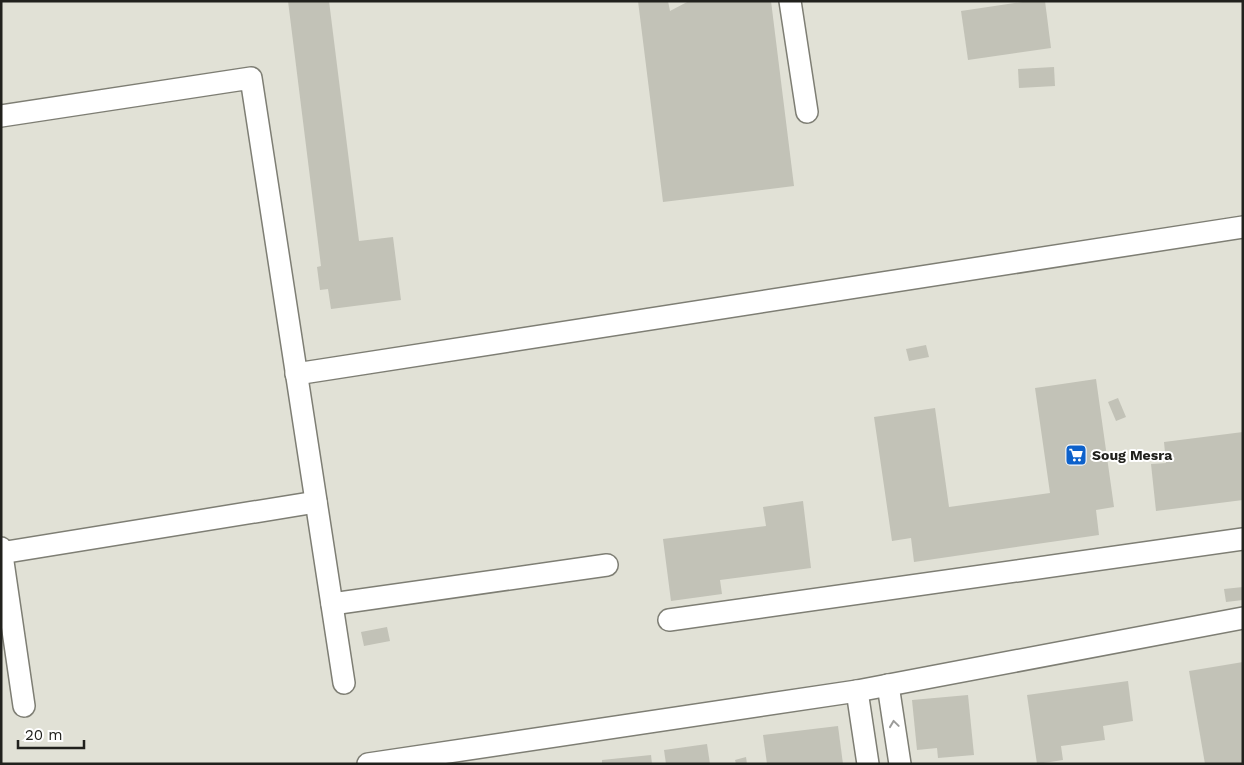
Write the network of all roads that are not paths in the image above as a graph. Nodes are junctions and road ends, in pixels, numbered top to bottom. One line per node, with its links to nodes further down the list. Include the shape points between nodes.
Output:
1 (790, 1): 2 (street)
2 (807, 112)
3 (1, 116): 5 (street, via 251,78)
4 (1243, 227): 5 (street)
5 (296, 374): 6 (street)
6 (316, 502): 9 (street); 11 (street)
7 (1243, 540): 13 (street)
8 (1, 548): 9 (street)
9 (2, 552): 17 (street)
10 (607, 565): 11 (street)
11 (332, 604): 14 (street)
12 (1243, 618): 15 (street)
13 (669, 620)
14 (344, 683)
15 (888, 685): 16 (street); 20 (street, one-way to 15)
16 (857, 691): 18 (street); 19 (street)
17 (24, 706)
18 (377, 763)
19 (868, 764)
20 (900, 764)

